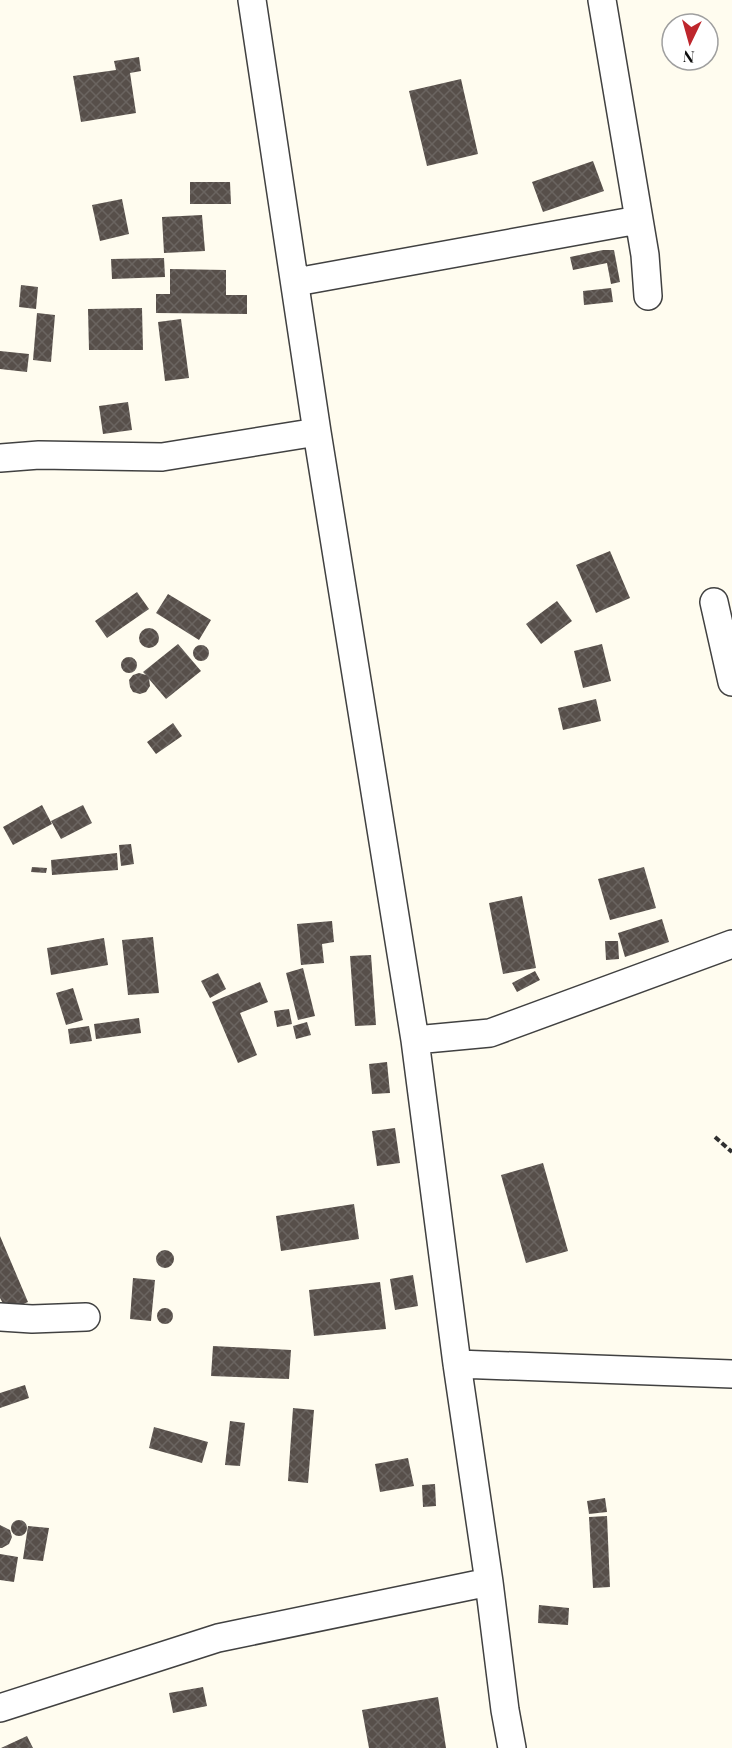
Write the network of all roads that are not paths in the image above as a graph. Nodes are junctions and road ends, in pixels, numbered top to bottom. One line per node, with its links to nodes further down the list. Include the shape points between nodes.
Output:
1 (252, 0): 4 (street)
2 (602, 0): 3 (street)
3 (638, 220): 4 (street); 5 (street)
4 (296, 282): 6 (street)
5 (648, 296)
6 (317, 432): 7 (street, via 162,457); 11 (street)
7 (0, 458)
8 (714, 602): 9 (street)
9 (732, 682)
10 (732, 944): 11 (street, via 490,1033)
11 (415, 1040): 14 (street)
12 (0, 1317): 13 (street)
13 (87, 1317)
14 (457, 1364): 15 (street); 16 (street)
15 (732, 1374)
16 (489, 1582): 17 (street, via 218,1638); 18 (street)
17 (0, 1708)
18 (512, 1748)

